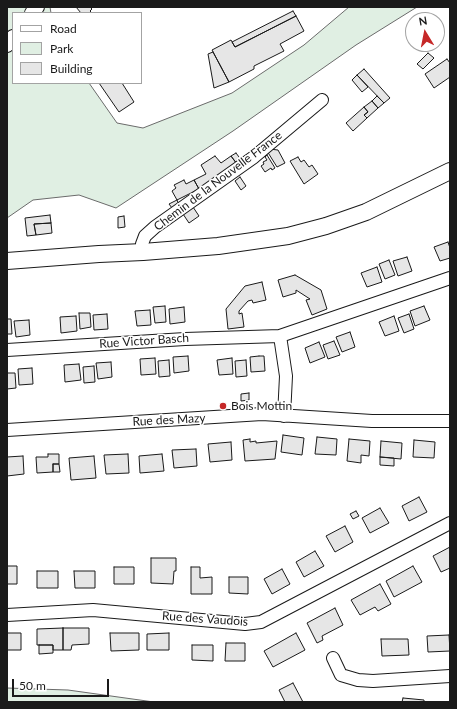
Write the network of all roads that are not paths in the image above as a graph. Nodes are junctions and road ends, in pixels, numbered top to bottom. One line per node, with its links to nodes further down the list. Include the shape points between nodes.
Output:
1 (322, 100): 3 (street, Chemin de la Nouvelle France, via 254,157 155,227 142,244)
2 (450, 171): 3 (main road, via 366,212 326,226 288,236 234,244)
3 (143, 252): 4 (main road)
4 (7, 262)
5 (450, 278): 6 (street, Rue Victor Basch)
6 (280, 336): 7 (street, Rue Victor Basch); 8 (street, via 286,376)
7 (7, 350)
8 (284, 416): 9 (street, Rue des Mazy, via 372,421); 10 (street, Rue des Mazy, via 262,414)
9 (450, 421)
10 (7, 430)
11 (450, 523): 12 (street, Rue des Vaudois, via 261,622 245,624 93,610)
12 (7, 615)
13 (333, 658): 14 (street, via 341,675 358,680)
14 (450, 676)

